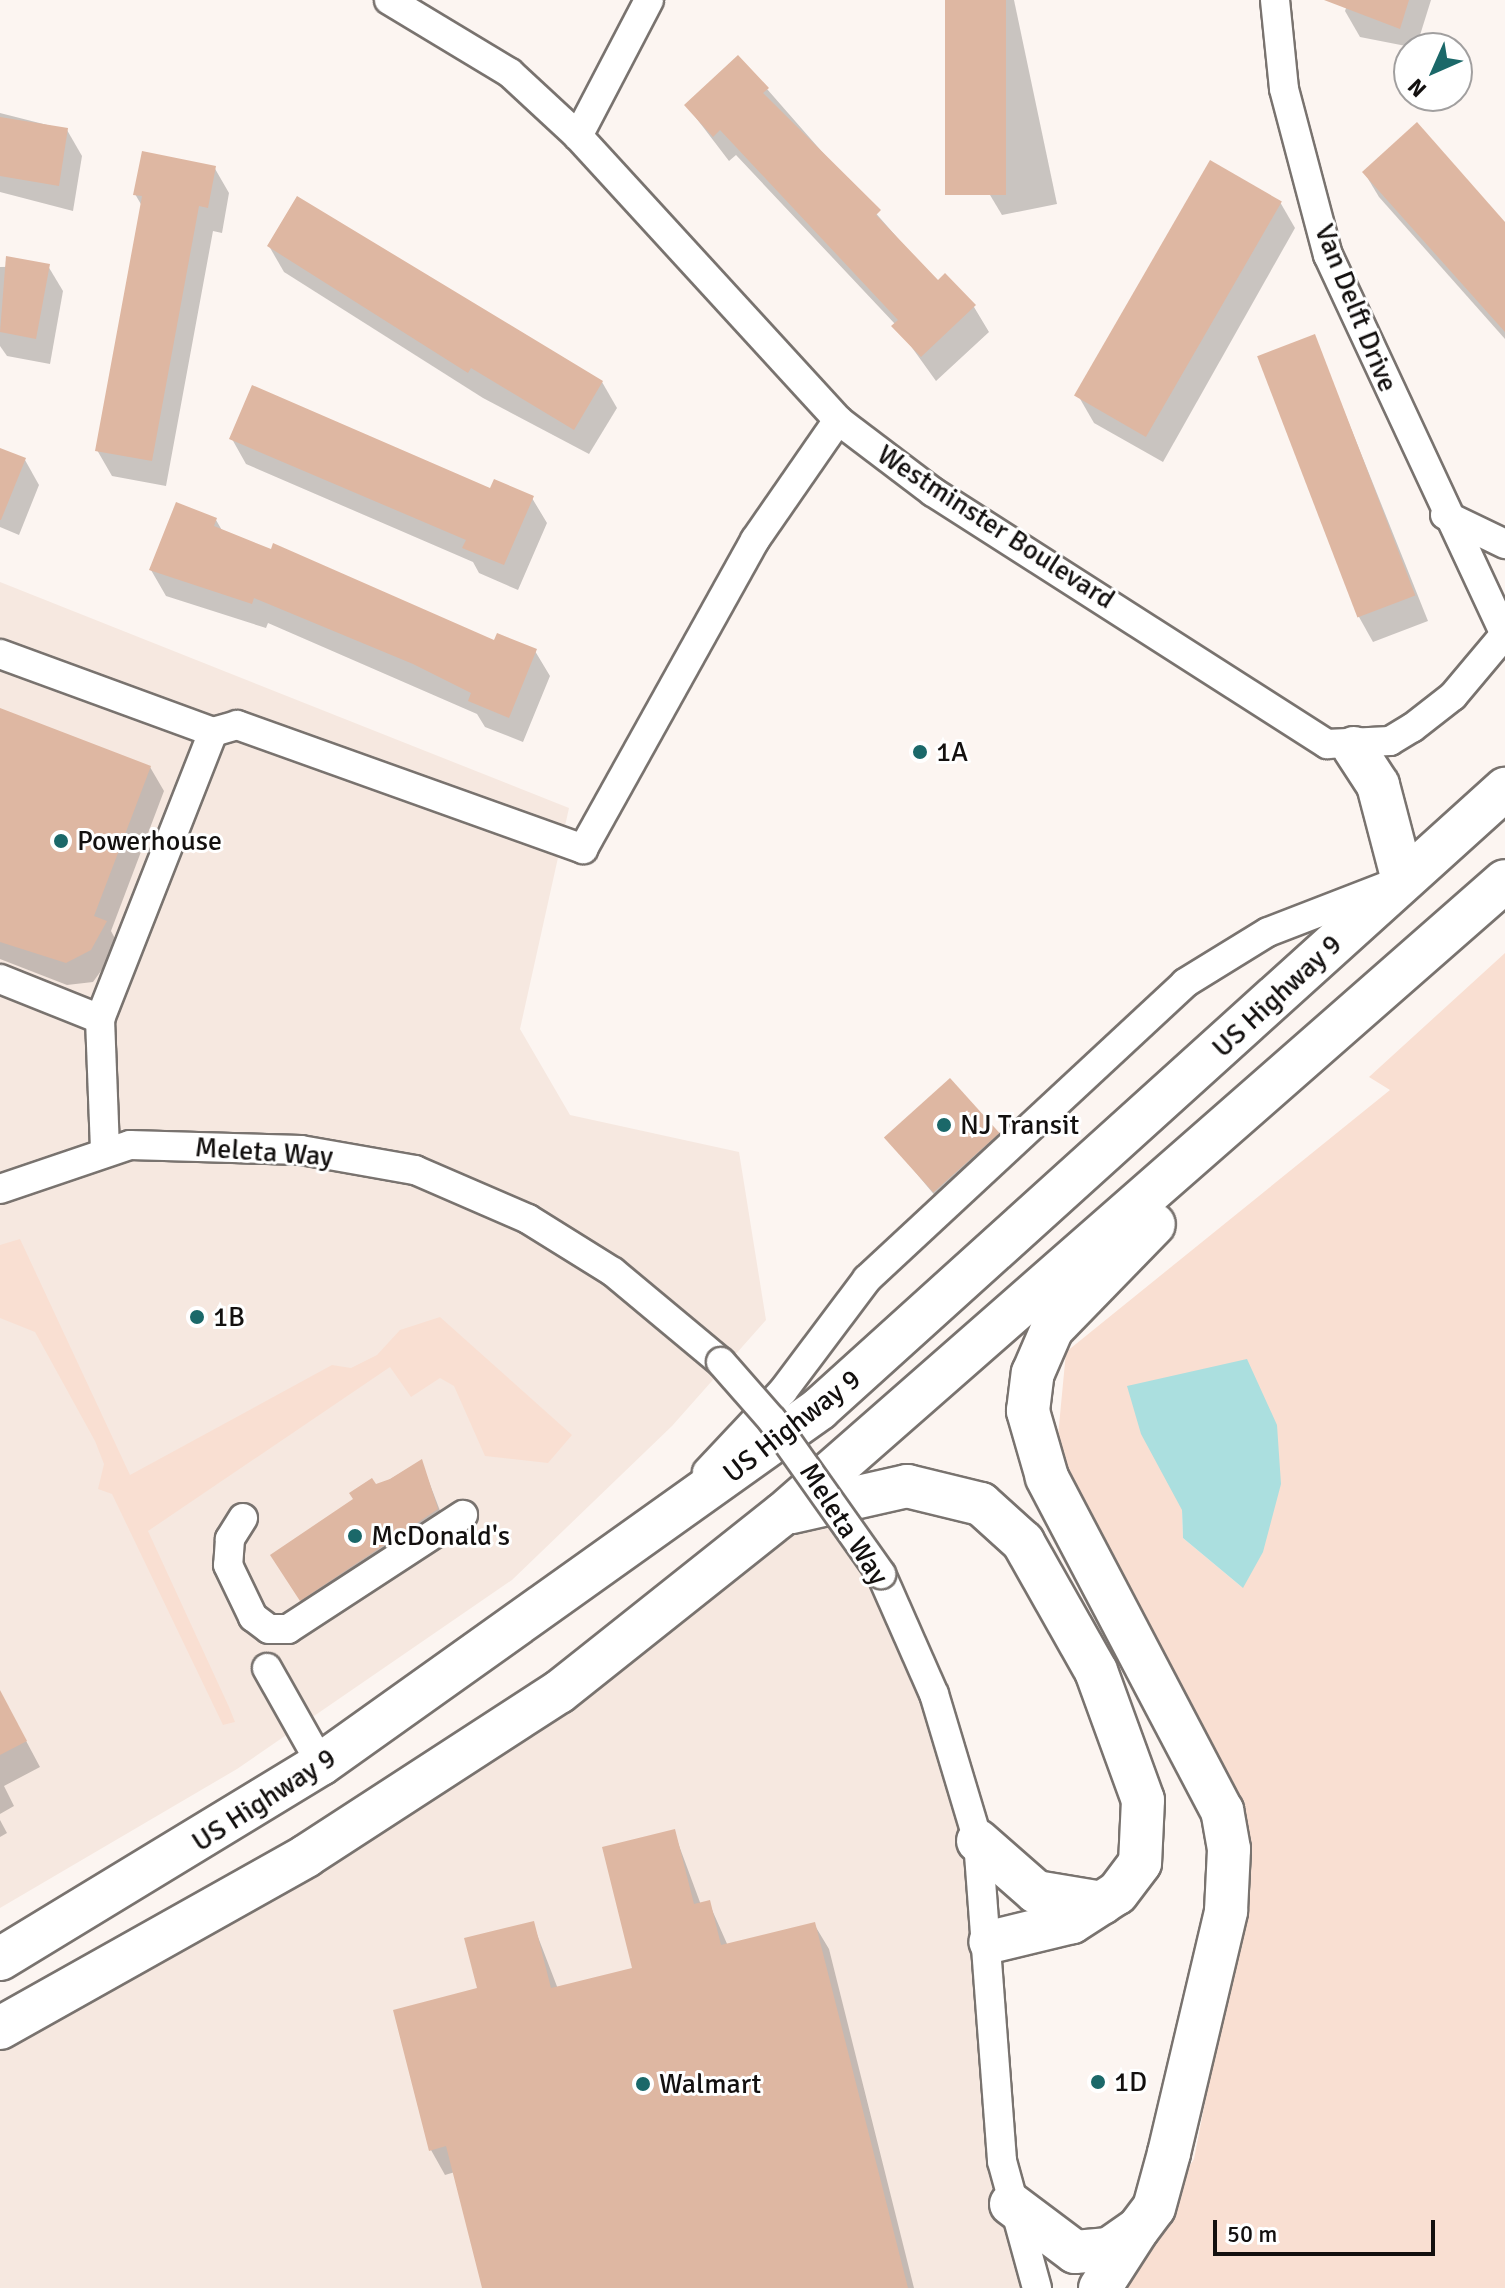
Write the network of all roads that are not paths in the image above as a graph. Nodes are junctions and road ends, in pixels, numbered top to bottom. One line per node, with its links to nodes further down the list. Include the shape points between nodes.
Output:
1 (389, 0): 4 (street, Westminster Boulevard, via 510,73)
2 (649, 0): 4 (street)
3 (1275, 0): 6 (street, Van Delft Drive, via 1284,89 1328,255)
4 (578, 136): 5 (street, Westminster Boulevard)
5 (838, 420): 10 (street, via 755,540 583,849 451,807 260,729); 11 (street, Westminster Boulevard, via 933,492 1327,744)
6 (1445, 515): 7 (street); 8 (street, Van Delft Drive)
7 (1505, 544)
8 (1505, 634): 11 (street, via 1453,696 1412,728)
9 (0, 654): 10 (street)
10 (213, 732): 17 (street)
11 (1354, 748): 13 (highway, via 1378,785)
12 (1505, 789): 13 (highway, US Highway 9)
13 (1403, 880): 23 (highway, US Highway 9, via 935,1310 819,1409); 23 (street, via 1268,932 1185,983 867,1279 783,1391)
14 (1505, 881): 16 (highway, US Highway 9)
15 (0, 979): 17 (street)
16 (1360, 1012): 20 (highway, US Highway 9); 32 (highway, via 1052,1329 1033,1373 1028,1411 1047,1477 1222,1811 1229,1849 1226,1911 1185,2089 1154,2208)
17 (100, 1019): 18 (street)
18 (105, 1150): 19 (street, Meleta Way); 26 (street, Meleta Way, bridge, via 301,1150 415,1170 552,1234 613,1272 721,1362 772,1420 881,1574 934,1694)
19 (0, 1189)
20 (783, 1514): 27 (highway, via 881,1490 933,1488 981,1504 1023,1542 1096,1671 1143,1800 1140,1863); 30 (highway, US Highway 9, via 546,1701 306,1856)
21 (463, 1515): 22 (street, via 307,1622 278,1629 253,1617 228,1565 230,1539)
22 (243, 1518)
23 (655, 1529): 25 (highway, US Highway 9)
24 (267, 1668): 25 (street)
25 (321, 1764): 29 (highway, US Highway 9)
26 (978, 1841): 27 (highway, via 1036,1892); 28 (street, Meleta Way)
27 (1102, 1903): 28 (highway, via 1053,1931)
28 (990, 1942): 31 (street, Meleta Way)
29 (0, 1959)
30 (0, 2030)
31 (1011, 2204): 32 (highway, via 1075,2252 1109,2249); 33 (street, Meleta Way)
32 (1138, 2229): 34 (highway)
33 (1037, 2288)
34 (1100, 2288)

